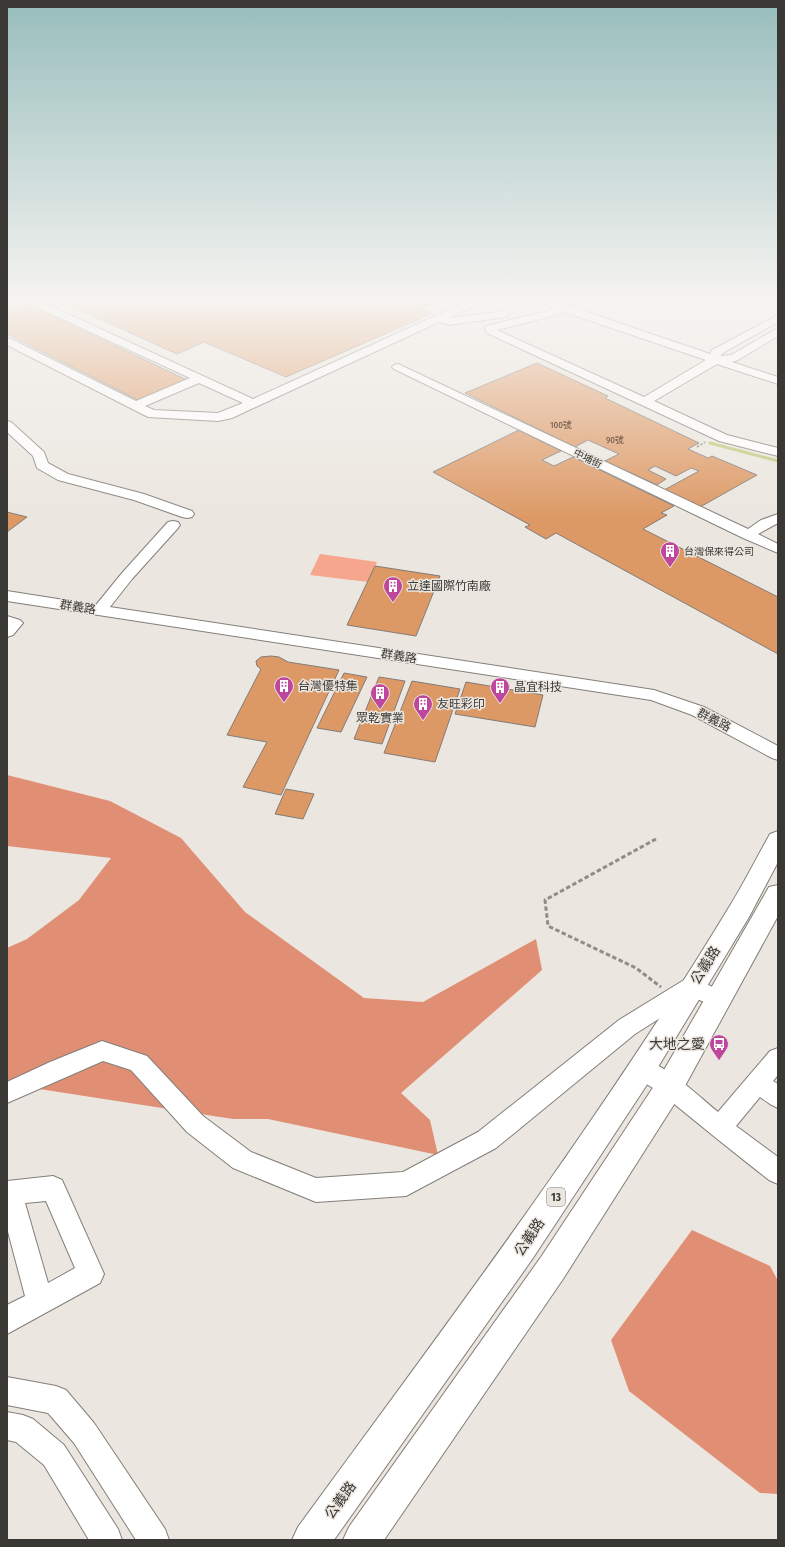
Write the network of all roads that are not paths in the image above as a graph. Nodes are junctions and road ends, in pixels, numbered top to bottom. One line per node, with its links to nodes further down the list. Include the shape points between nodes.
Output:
1 (72, 374): 12 (street)
2 (188, 374): 8 (street)
3 (315, 374): 11 (street)
4 (413, 374): 18 (street, 中埔街)
5 (587, 374): 10 (street)
6 (687, 374): 10 (street)
7 (761, 374): 9 (street)
8 (198, 379): 11 (street); 12 (street)
9 (778, 381)
10 (646, 401): 14 (street, via 723,438)
11 (252, 403): 12 (street, via 218,417 152,414)
12 (135, 406)
13 (7, 425): 15 (street, via 39,454 42,465 63,477 139,497)
14 (778, 452)
15 (187, 514)
16 (778, 518): 18 (street)
17 (173, 525): 21 (street)
18 (748, 535): 19 (street, 中埔街)
19 (778, 549)
20 (7, 596): 21 (street, 群義路)
21 (100, 610): 24 (street, 群義路, via 654,695 698,711)
22 (7, 621): 23 (street, via 15,623)
23 (7, 632)
24 (778, 754)
25 (778, 840): 27 (main road, 公義路 / 13, via 740,910)
26 (778, 894): 28 (main road)
27 (684, 992): 28 (street); 30 (main road, 公義路 / 13); 33 (street, via 627,1027 487,1140 406,1184 316,1190 242,1160 195,1124 139,1063 102,1051)
28 (719, 1000): 32 (main road)
29 (778, 1058): 31 (street)
30 (642, 1068): 32 (street); 44 (main road, 公義路 / 13, via 522,1247)
31 (758, 1083): 34 (street); 35 (street)
32 (670, 1086): 35 (street); 45 (main road, via 552,1268)
33 (7, 1093)
34 (778, 1097)
35 (720, 1128): 36 (street)
36 (778, 1172)
37 (8, 1193): 38 (street); 38 (street, via 53,1188 91,1274)
38 (40, 1302): 39 (street)
39 (7, 1320)
40 (7, 1391): 43 (street, via 56,1400 84,1433)
41 (7, 1426): 42 (street, via 23,1429 54,1455)
42 (107, 1540)
43 (154, 1540)
44 (311, 1540)
45 (362, 1540)

